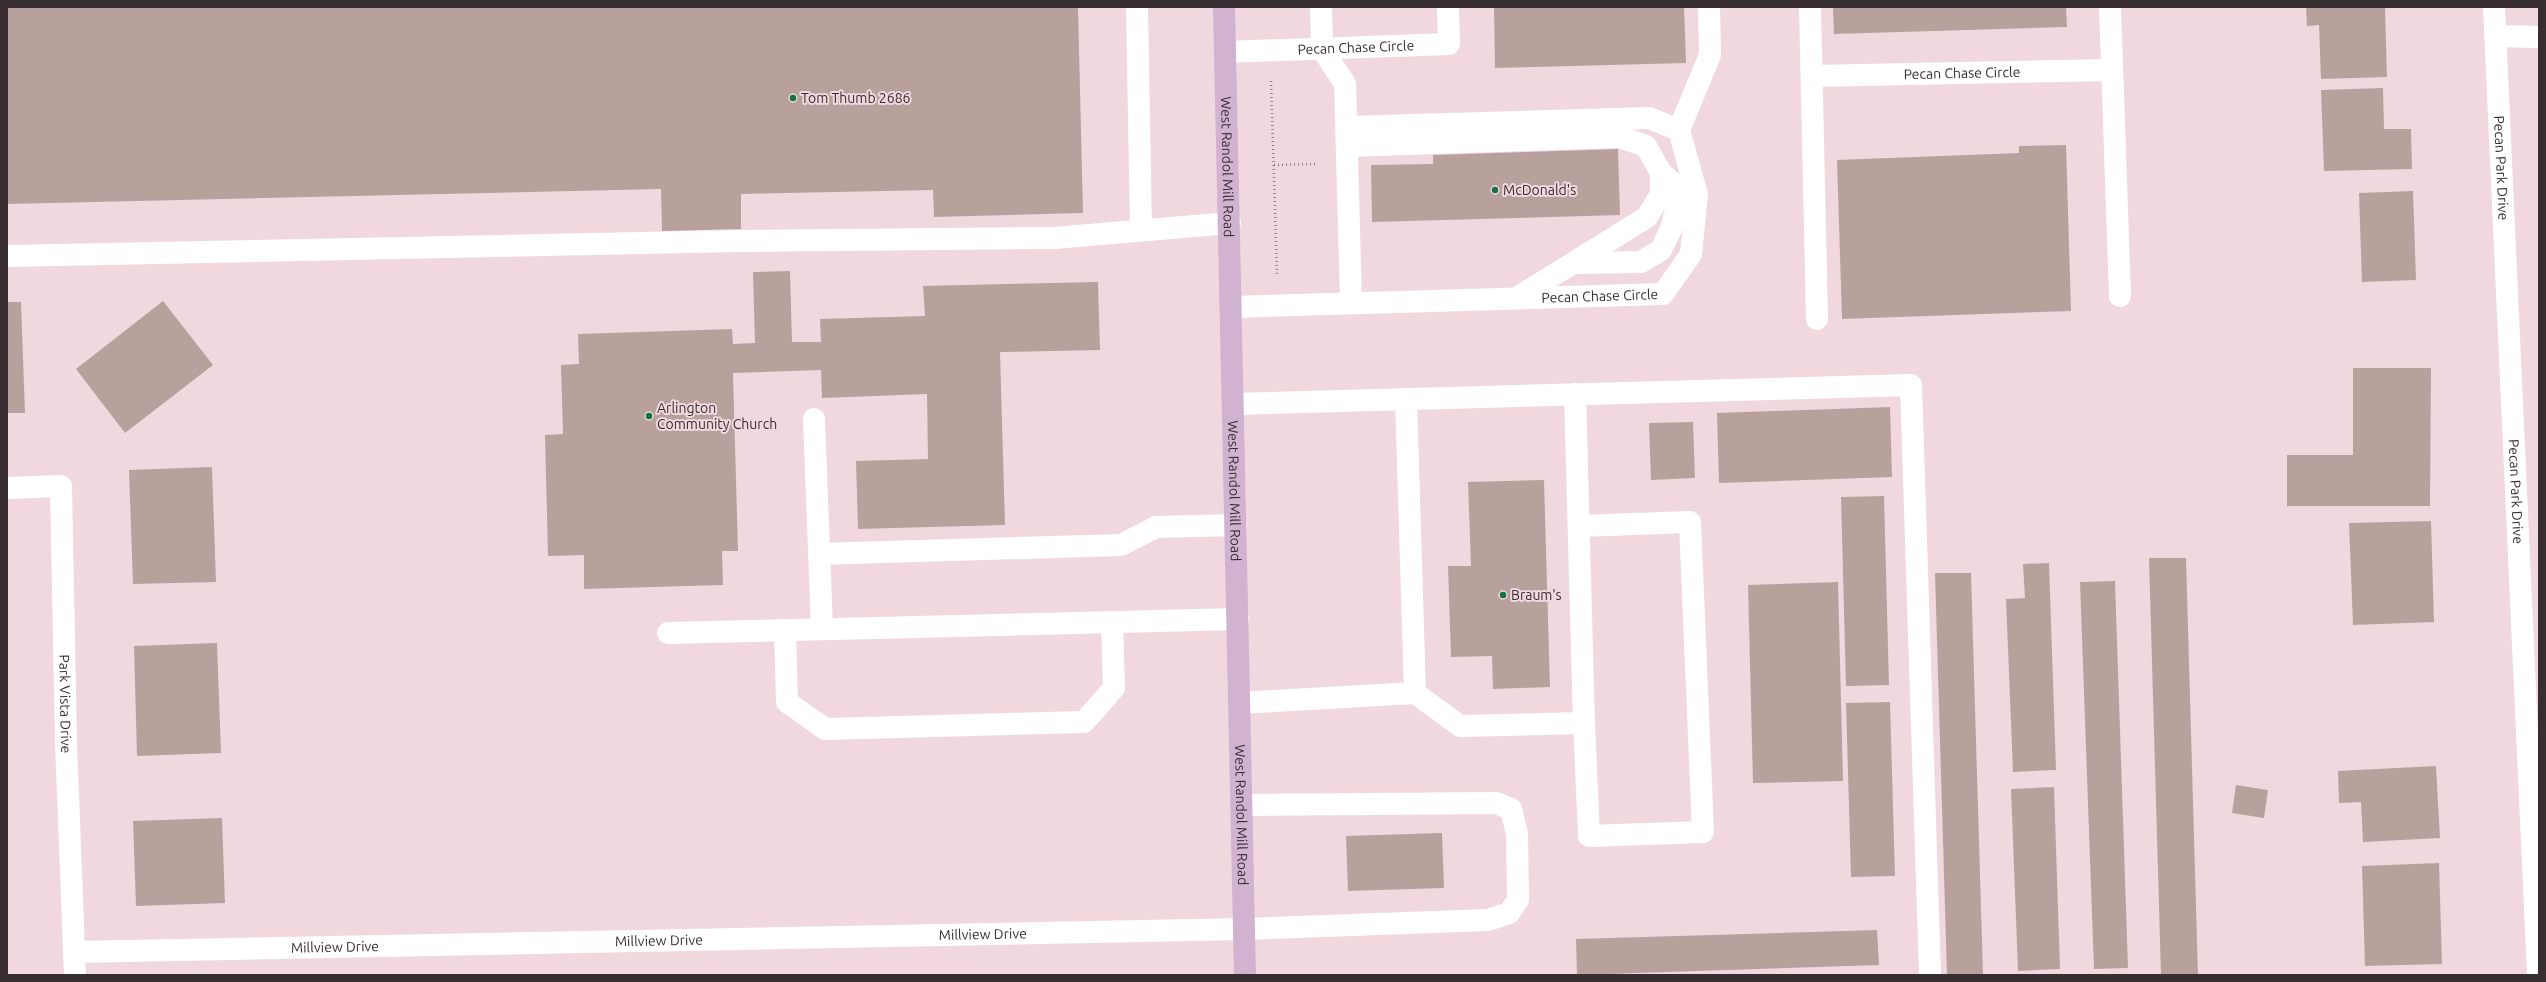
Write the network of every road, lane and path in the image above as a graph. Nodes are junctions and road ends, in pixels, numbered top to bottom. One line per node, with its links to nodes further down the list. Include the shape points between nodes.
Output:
1 (1137, 7): 20 (street)
2 (1224, 7): 13 (main road, West Randol Mill Road)
3 (1321, 7): 11 (street)
4 (1448, 7): 11 (street, Pecan Chase Circle, via 1449,44)
5 (1709, 7): 16 (street, via 1710,55)
6 (1810, 7): 15 (street)
7 (2110, 7): 14 (street)
8 (2494, 7): 9 (street, Pecan Park Drive)
9 (2496, 36): 10 (street); 51 (street, Pecan Park Drive)
10 (2539, 37)
11 (1322, 49): 12 (street, Pecan Chase Circle); 17 (street, via 1346,84)
12 (1270, 50): 13 (street, Pecan Chase Circle); 26 (path)
13 (1226, 52): 19 (main road, West Randol Mill Road)
14 (2112, 70): 15 (street, Pecan Chase Circle); 23 (street)
15 (1812, 76): 28 (street)
16 (1679, 130): 17 (street, via 1649,118 1445,124); 24 (street, Pecan Chase Circle, via 1697,195 1691,254 1663,294)
17 (1348, 137): 18 (street, via 1620,137 1646,146); 25 (street)
18 (1661, 173): 22 (street, via 1662,194 1647,217); 22 (street, via 1674,184 1678,202 1671,229 1661,250 1641,262)
19 (1230, 223): 20 (street); 27 (main road, West Randol Mill Road)
20 (1141, 230): 21 (street, via 1054,238)
21 (7, 256)
22 (1574, 263): 24 (street)
23 (2120, 296)
24 (1519, 297): 25 (street, Pecan Chase Circle)
25 (1351, 301): 26 (street, Pecan Chase Circle)
26 (1278, 304): 27 (street, Pecan Chase Circle)
27 (1232, 307): 31 (main road, West Randol Mill Road)
28 (1817, 319)
29 (1575, 394): 30 (street); 35 (street); 50 (street, via 1911,385)
30 (1406, 399): 31 (street); 42 (street)
31 (1234, 404): 34 (main road, West Randol Mill Road)
32 (814, 419): 36 (street)
33 (7, 488): 47 (street, Park Vista Drive, via 61,486 66,751)
34 (1236, 525): 36 (street, via 1156,527 1121,545); 37 (main road, West Randol Mill Road)
35 (1579, 526): 44 (street); 44 (street, via 1690,522 1703,832 1589,836)
36 (819, 554): 39 (street)
37 (1238, 619): 38 (street); 43 (main road, West Randol Mill Road)
38 (1112, 622): 39 (street); 40 (street, via 1114,688 1084,722 825,729 787,702)
39 (822, 629): 40 (street)
40 (785, 630): 41 (street)
41 (668, 633)
42 (1415, 693): 43 (street); 44 (street, via 1460,726)
43 (1240, 703): 45 (main road, West Randol Mill Road)
44 (1584, 723)
45 (1242, 805): 46 (main road, West Randol Mill Road); 46 (street, Millview Drive, via 1496,803 1511,809 1517,834 1518,900 1509,913 1488,920)
46 (1244, 929): 47 (street, Millview Drive); 49 (main road, West Randol Mill Road)
47 (74, 952): 48 (street, Park Vista Drive)
48 (75, 975)
49 (1245, 975)
50 (1930, 975)
51 (2538, 975)

